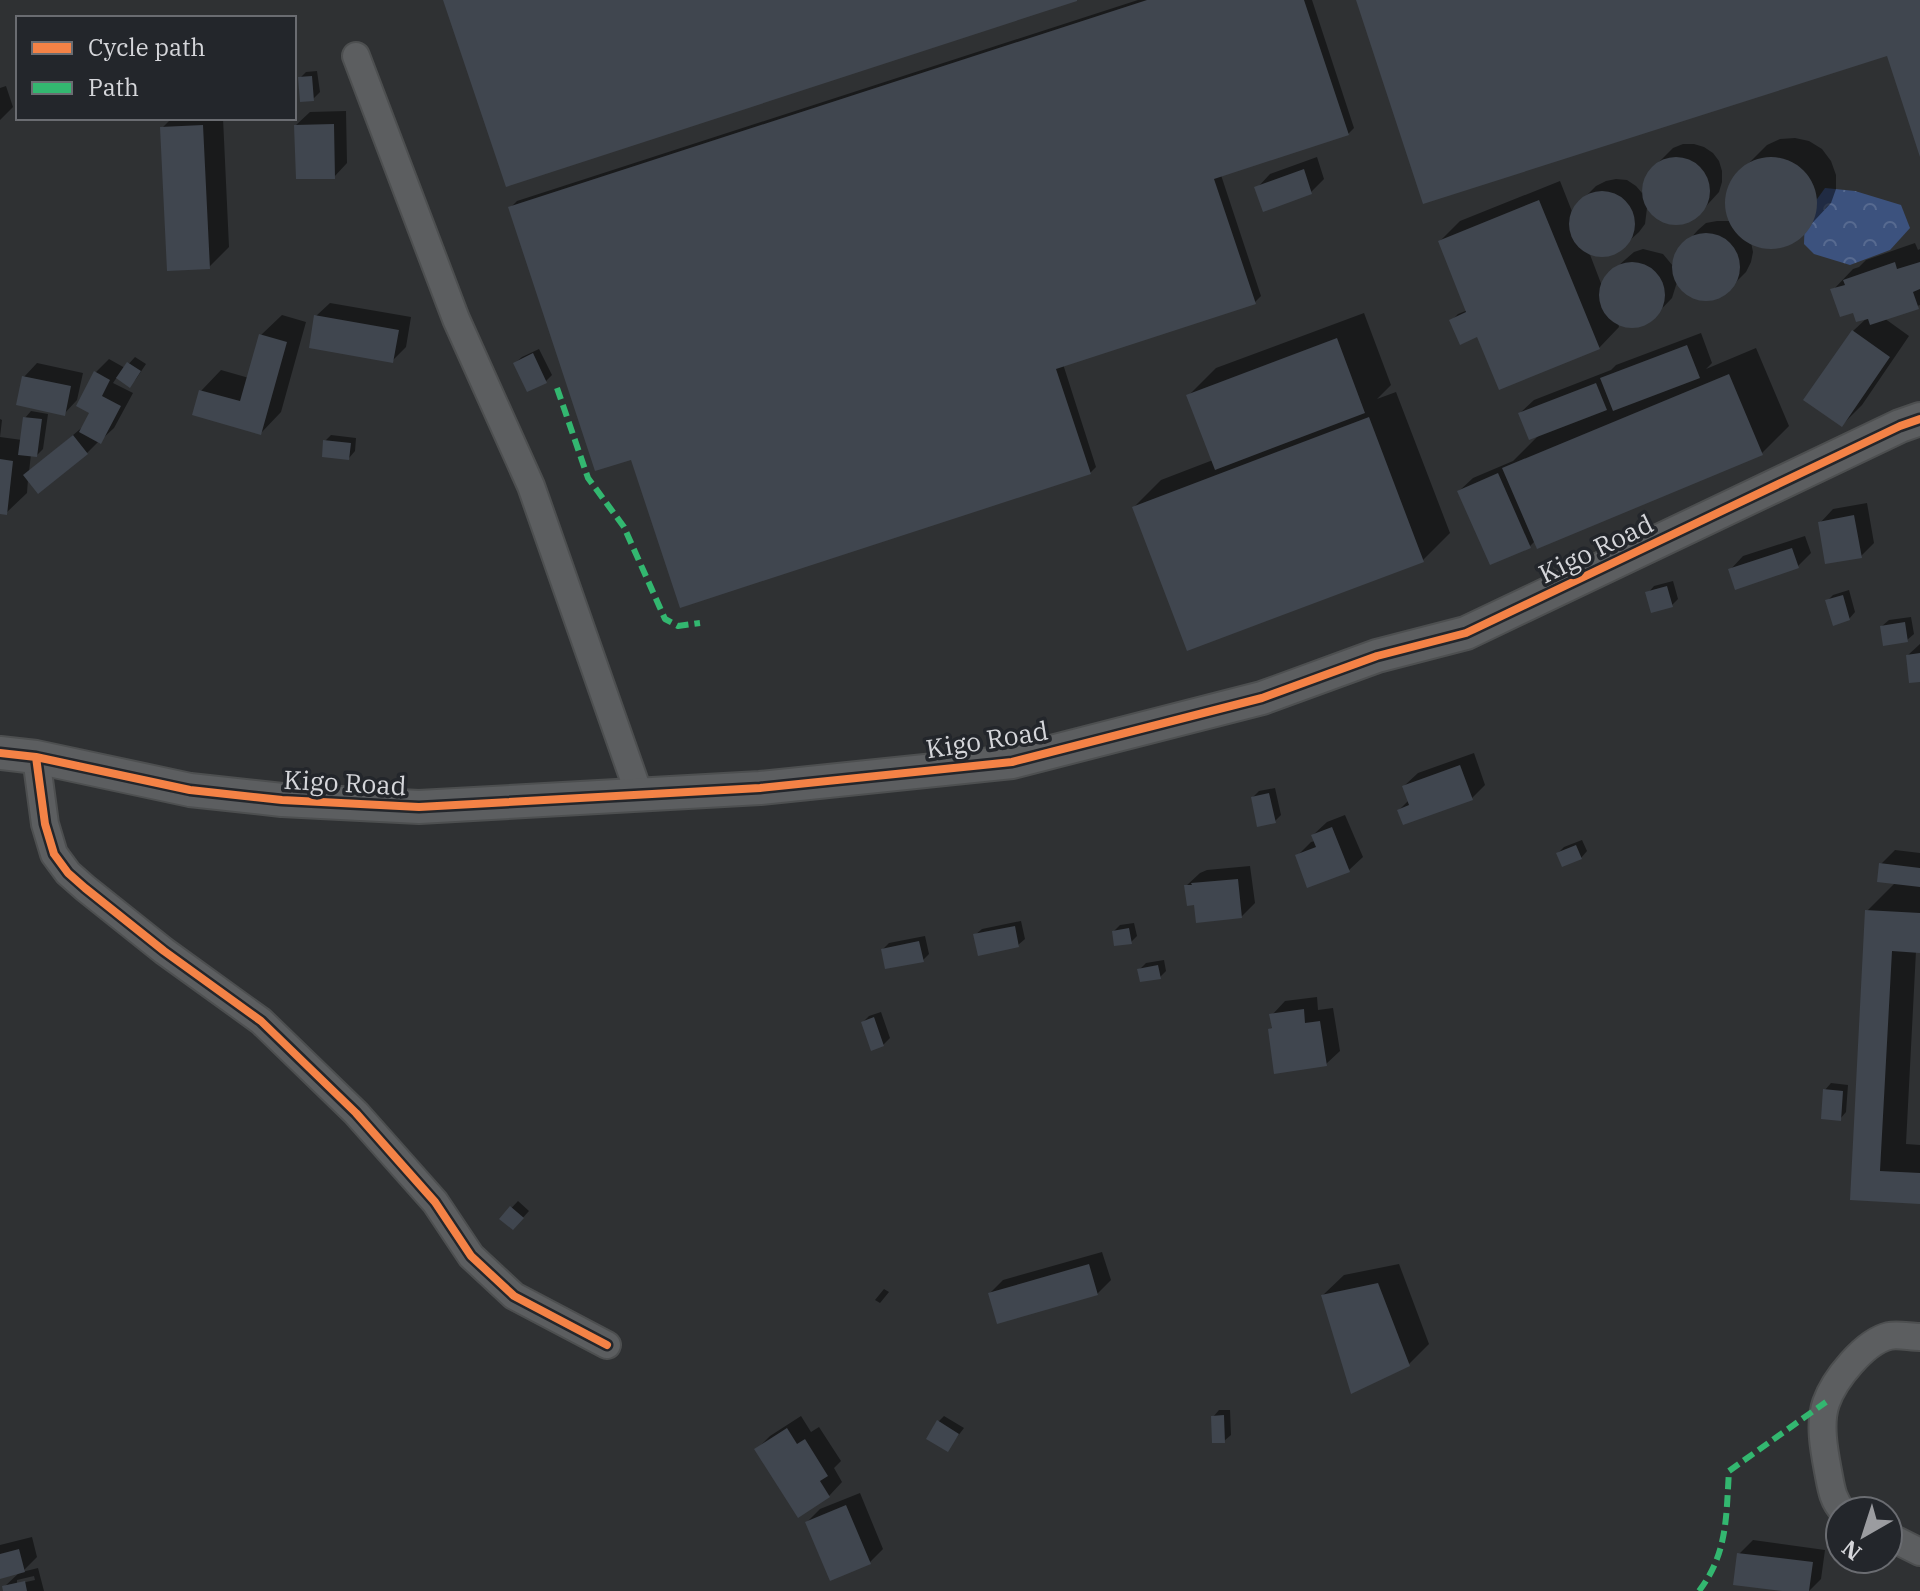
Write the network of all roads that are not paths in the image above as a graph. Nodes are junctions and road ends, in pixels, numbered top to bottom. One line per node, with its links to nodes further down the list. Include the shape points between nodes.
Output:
1 (356, 56): 5 (street, via 456,319 531,486)
2 (1920, 419): 5 (street, Kigo Road, via 1466,633 1377,656 1262,698 1012,762 760,788)
3 (0, 753): 4 (street, Kigo Road)
4 (36, 757): 5 (street, Kigo Road, via 190,790 282,800 419,807); 7 (street, via 45,824 54,854 68,873 261,1021 356,1113 435,1202 471,1256 514,1296)
5 (639, 794)
6 (1920, 1337): 8 (street, via 1890,1336 1869,1345 1826,1402 1823,1427)
7 (607, 1345)
8 (1833, 1495)

